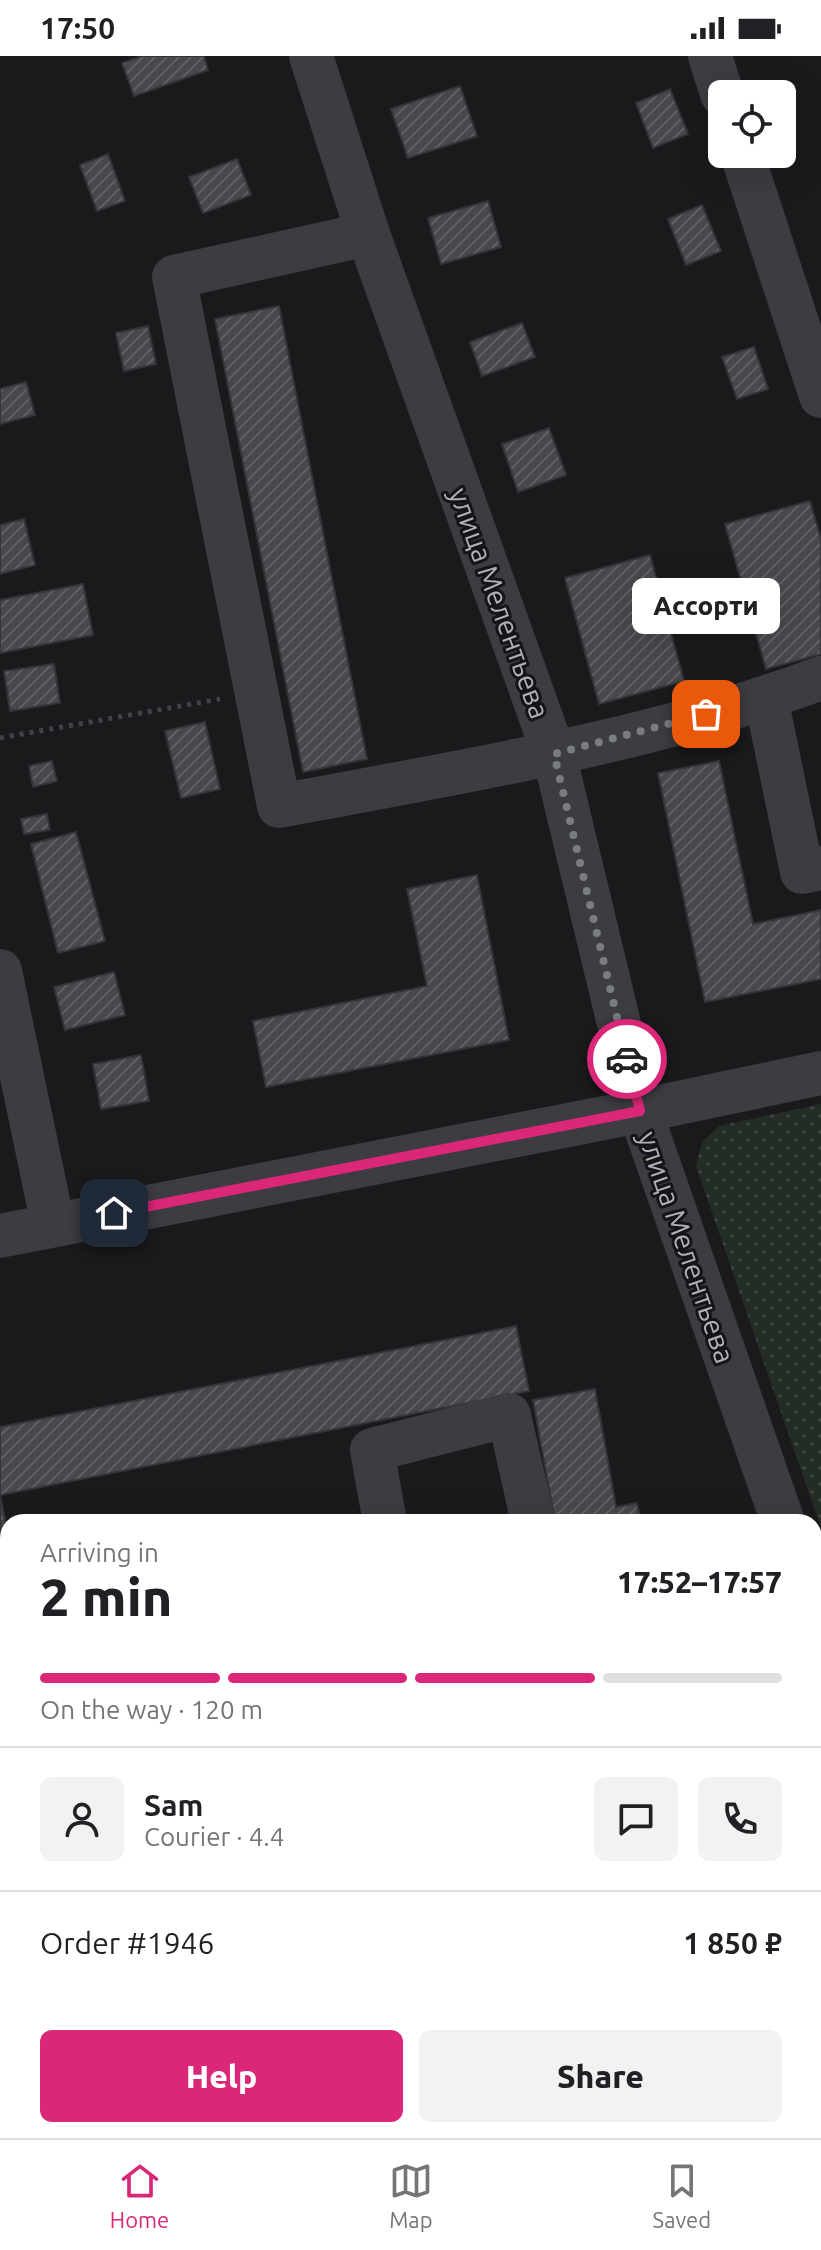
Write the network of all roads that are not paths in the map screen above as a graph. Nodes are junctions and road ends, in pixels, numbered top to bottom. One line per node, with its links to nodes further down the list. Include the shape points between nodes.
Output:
1 (311, 56): 5 (street, улица Мелентьева)
2 (710, 56): 3 (street)
3 (718, 80)
4 (747, 168): 6 (street)
5 (368, 234): 9 (street, улица Мелентьева); 9 (street, via 174,277 279,806)
6 (821, 396)
7 (821, 678): 8 (street)
8 (766, 698): 9 (street); 10 (street, via 802,872)
9 (554, 754): 13 (street, улица Мелентьева)
10 (821, 868)
11 (3, 998): 14 (street)
12 (821, 1073): 13 (street)
13 (640, 1111): 14 (street); 18 (street, улица Мелентьева)
14 (53, 1225): 15 (street)
15 (0, 1236)
16 (384, 1514): 17 (street, via 372,1450 509,1415)
17 (531, 1514)
18 (780, 1514)

